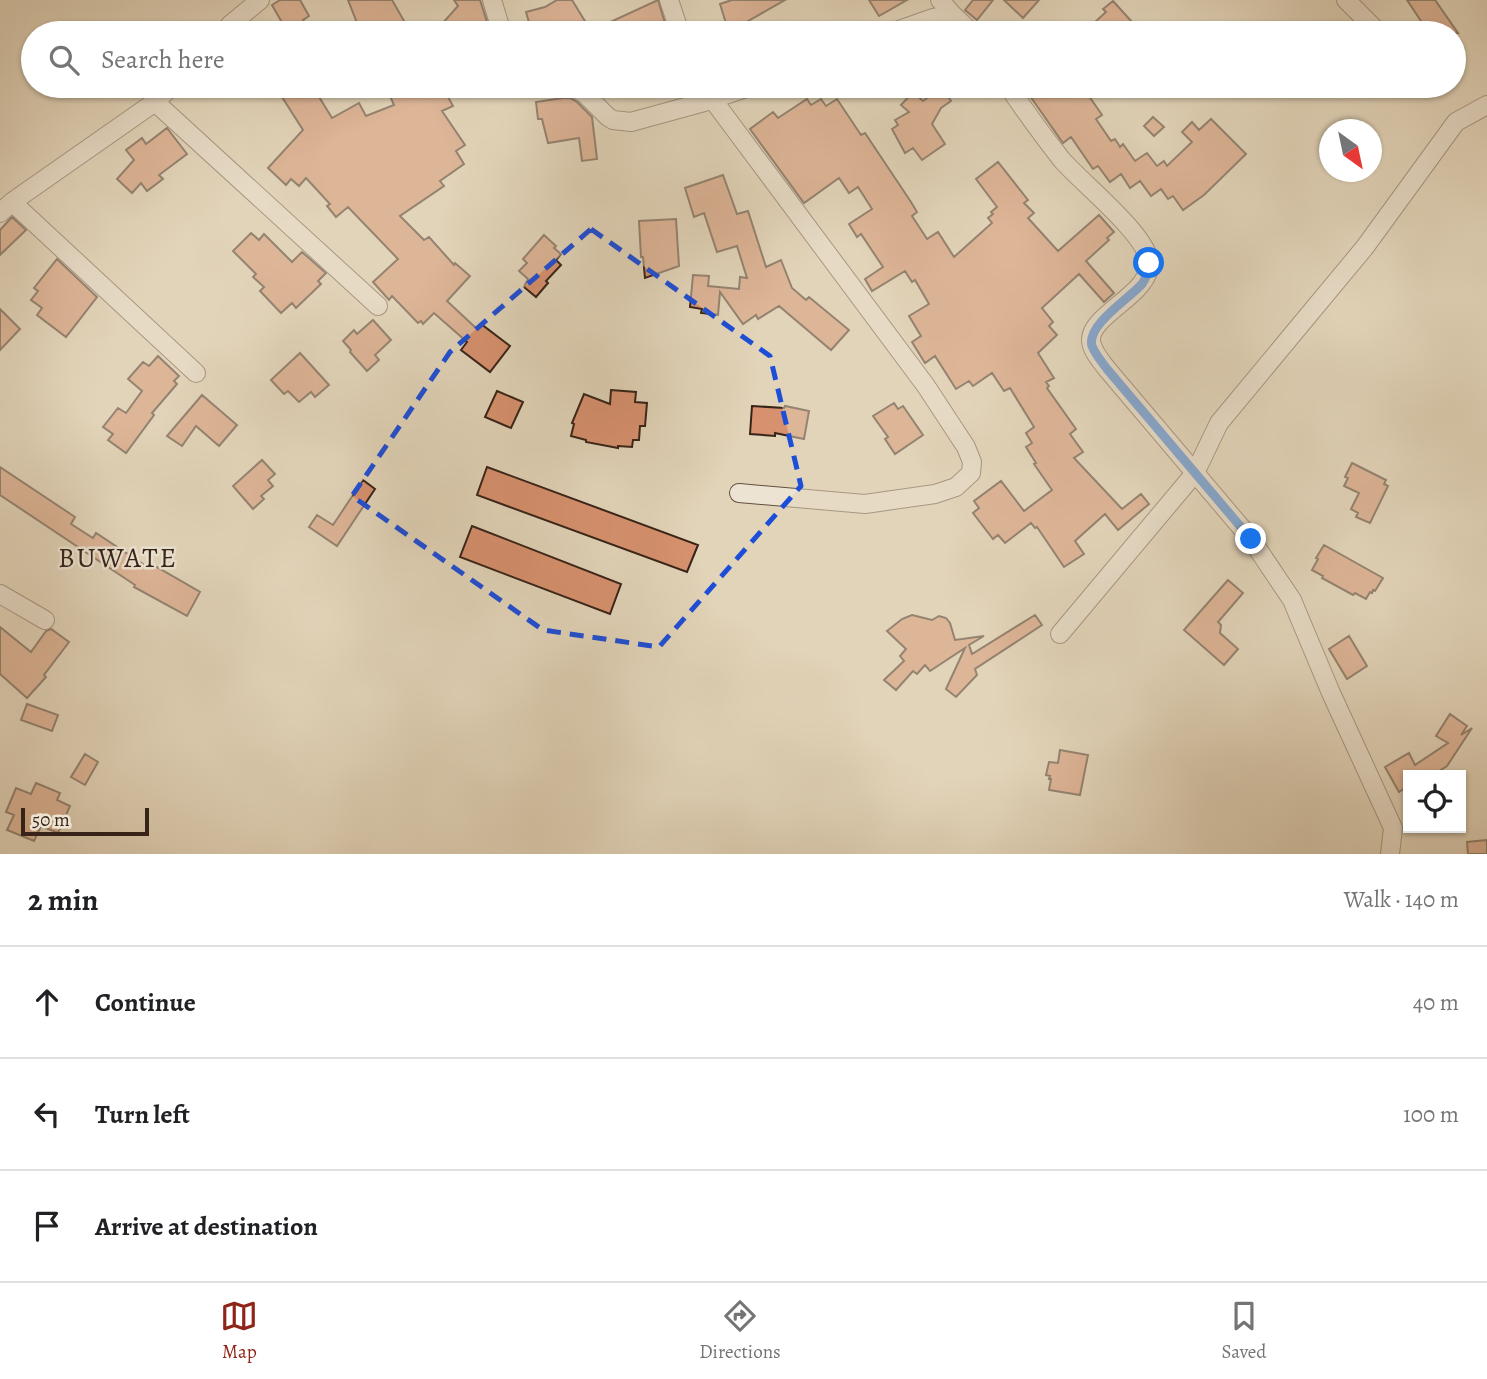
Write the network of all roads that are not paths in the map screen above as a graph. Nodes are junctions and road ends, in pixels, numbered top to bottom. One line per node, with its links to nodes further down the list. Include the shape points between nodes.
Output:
1 (260, 0): 6 (street)
2 (492, 0): 7 (street)
3 (669, 0): 8 (street)
4 (1346, 0): 11 (street)
5 (946, 7): 9 (street); 10 (street)
6 (235, 21)
7 (498, 21)
8 (676, 21)
9 (925, 21)
10 (960, 21)
11 (1367, 21)
12 (159, 98): 17 (street)
13 (589, 98): 14 (street, via 613,120 631,122)
14 (699, 98)
15 (707, 98): 23 (street, via 926,386 972,462 971,473 956,487 864,504)
16 (1016, 98): 22 (street, via 1061,158 1146,249 1148,274 1100,323 1091,344)
17 (155, 102): 19 (street); 20 (street)
18 (1487, 104): 22 (street, via 1456,122 1366,247 1219,423)
19 (6, 208): 21 (street)
20 (378, 306)
21 (196, 373)
22 (1195, 472): 26 (street); 27 (street, via 1251,539 1292,600 1393,828)
23 (739, 493)
24 (0, 594): 25 (street)
25 (45, 620)
26 (1060, 634)
27 (1390, 854)

